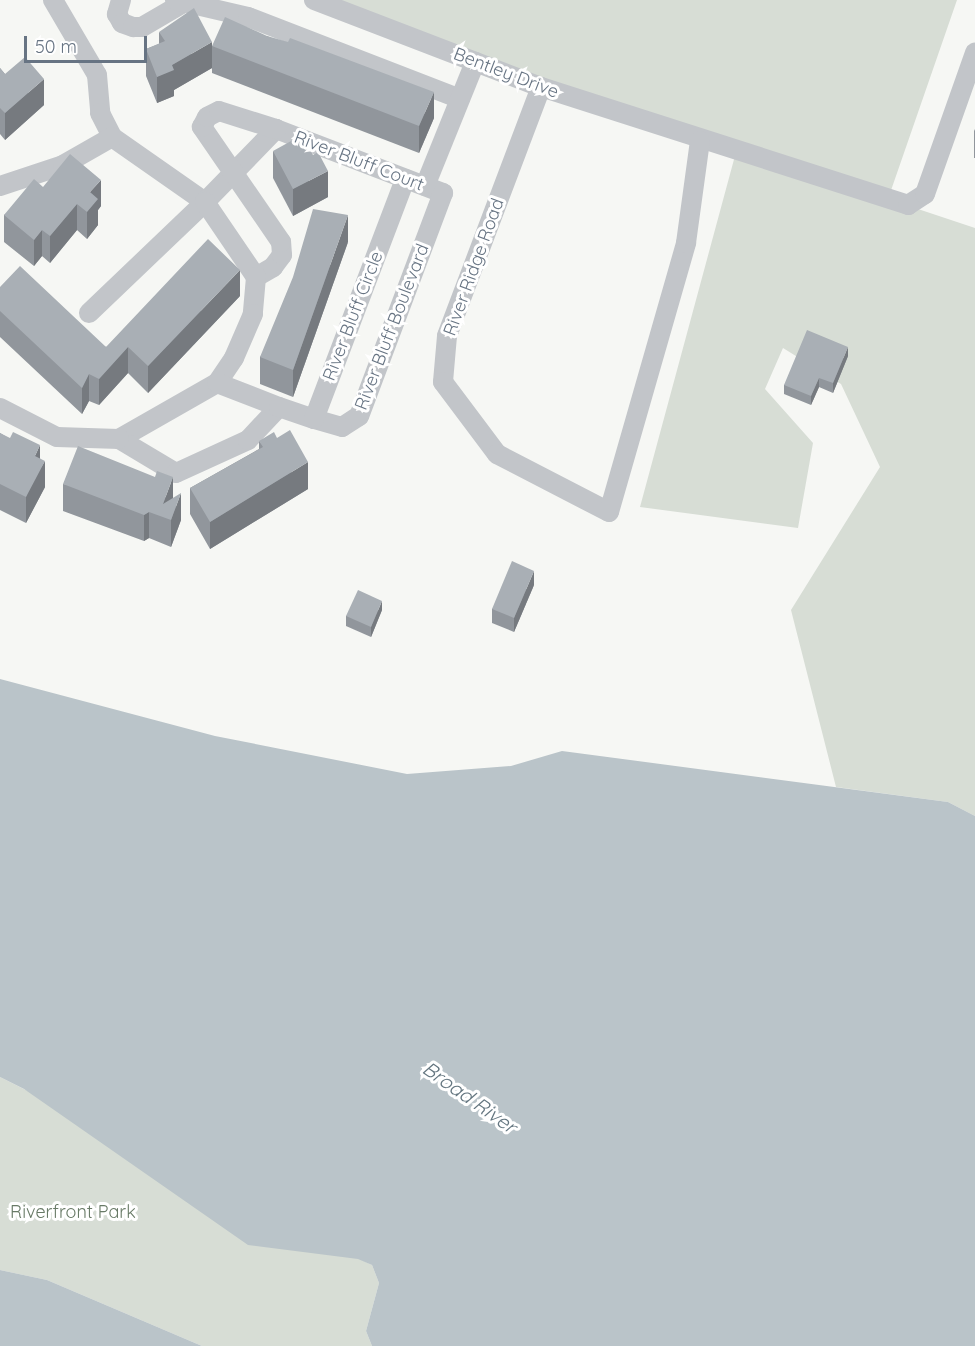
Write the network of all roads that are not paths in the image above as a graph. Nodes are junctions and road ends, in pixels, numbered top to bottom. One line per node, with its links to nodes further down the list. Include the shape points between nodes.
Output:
1 (53, 0): 10 (street, via 97,75 100,113)
2 (121, 0): 4 (street, via 117,14 122,23 133,27 142,27)
3 (314, 0): 6 (street, Bentley Drive)
4 (179, 2): 8 (street, via 248,17)
5 (975, 53): 11 (street, Bentley Drive, via 925,194 908,205)
6 (475, 62): 7 (street, Bentley Drive); 8 (street, River Bluff Boulevard)
7 (541, 87): 11 (street, Bentley Drive); 11 (street, River Ridge Road, via 447,336 443,382 496,454 609,512 686,243)
8 (460, 99): 15 (street, River Bluff Boulevard)
9 (276, 129): 12 (street, River Bluff Court); 12 (street, River Bluff Court, via 219,111 207,117 202,127); 13 (street, River Bluff Court)
10 (112, 137): 14 (street, via 63,165); 16 (street)
11 (700, 141)
12 (234, 172): 16 (street, River Bluff Court); 17 (street, River Bluff Court, via 281,242 282,255)
13 (405, 179): 15 (street, River Bluff Court); 22 (street, River Bluff Circle)
14 (0, 186)
15 (434, 189): 22 (street, River Bluff Boulevard, via 359,416 342,427)
16 (205, 201): 17 (street); 18 (street, River Bluff Court)
17 (256, 277): 19 (street, via 253,314 234,358)
18 (89, 313)
19 (217, 383): 20 (street); 23 (street)
20 (279, 407): 22 (street); 23 (street, via 248,440 176,473)
21 (0, 408): 23 (street, via 57,437)
22 (314, 418)
23 (119, 439)

